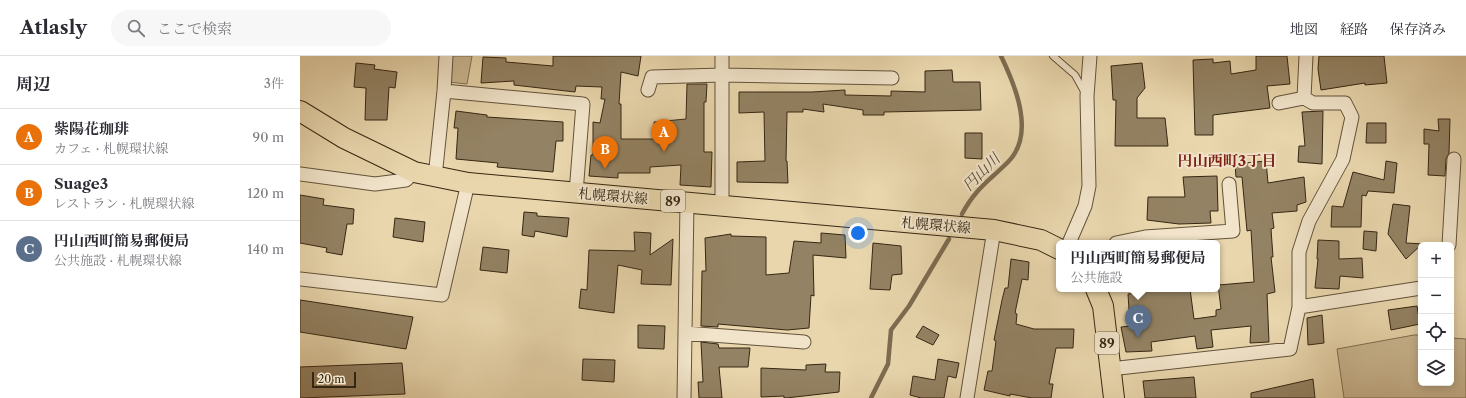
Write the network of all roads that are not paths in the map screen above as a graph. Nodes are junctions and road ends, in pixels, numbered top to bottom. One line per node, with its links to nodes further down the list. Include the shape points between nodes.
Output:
1 (446, 56): 9 (street)
2 (722, 56): 6 (street)
3 (1052, 56): 10 (lane, via 1075,75)
4 (1090, 56): 10 (street)
5 (1306, 56): 11 (street)
6 (722, 75): 7 (street); 8 (street, via 652,77); 22 (street)
7 (892, 78)
8 (648, 90)
9 (444, 91): 17 (street); 20 (street, via 583,104)
10 (1087, 96): 24 (street, via 1089,186 1085,206)
11 (1304, 98): 12 (street); 31 (street, via 1313,103 1345,103 1352,117 1343,159 1309,221 1299,252)
12 (1279, 103)
13 (300, 111): 15 (main road, 札幌環状線 / 89, via 344,138)
14 (1454, 159): 26 (street)
15 (414, 172): 16 (street, via 406,180 375,184); 17 (main road, 札幌環状線 / 89)
16 (300, 174)
17 (435, 177): 18 (main road, 札幌環状線 / 89)
18 (468, 183): 20 (main road, 札幌環状線 / 89); 28 (street, via 442,295)
19 (1229, 184): 25 (street, via 1233,231)
20 (576, 193): 21 (main road, 札幌環状線 / 89)
21 (687, 202): 22 (main road, 札幌環状線 / 89); 32 (street)
22 (722, 206): 23 (main road, 札幌環状線 / 89)
23 (994, 230): 27 (main road, 札幌環状線 / 89, via 1041,240); 36 (street)
24 (1070, 240)
25 (1130, 240)
26 (1449, 242)
27 (1056, 248)
28 (300, 279)
29 (1418, 288): 31 (street)
30 (1097, 292): 34 (main road, 89, via 1103,306)
31 (1299, 307): 34 (street, via 1290,349)
32 (685, 333): 33 (street); 35 (street)
33 (804, 342)
34 (1110, 369): 37 (main road, 89)
35 (684, 398)
36 (967, 398)
37 (1114, 398)

